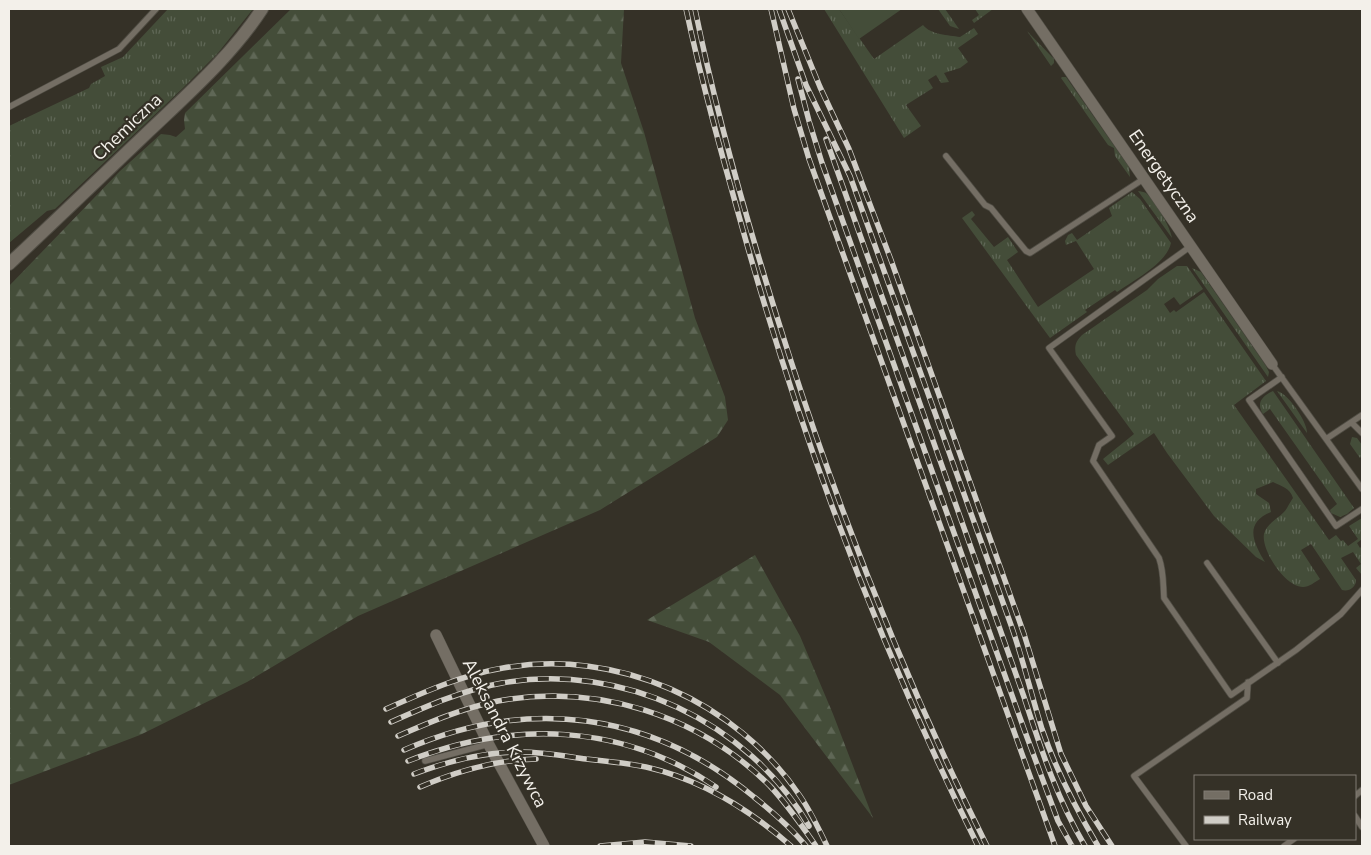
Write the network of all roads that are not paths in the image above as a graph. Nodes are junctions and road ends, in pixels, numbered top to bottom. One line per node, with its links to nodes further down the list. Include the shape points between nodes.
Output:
1 (156, 9): 4 (lane, via 118,48)
2 (262, 9): 8 (street, Chemiczna, via 234,45 192,89)
3 (1027, 9): 6 (street, Energetyczna)
4 (9, 106)
5 (946, 156): 6 (lane, via 985,205 1030,253)
6 (1145, 178): 7 (street, Energetyczna)
7 (1191, 246): 9 (street, Energetyczna); 21 (lane, via 1049,348 1112,436 1099,445 1092,461 1159,558 1164,598 1231,695)
8 (9, 264)
9 (1272, 364): 10 (lane)
10 (1282, 377): 14 (lane); 16 (lane, via 1249,400 1336,526)
11 (1362, 415): 12 (lane)
12 (1352, 423): 13 (lane); 14 (lane)
13 (1362, 434)
14 (1326, 439): 15 (lane)
15 (1362, 489)
16 (1362, 508)
17 (1208, 563): 20 (lane)
18 (1362, 590): 20 (lane, via 1341,614)
19 (436, 635): 22 (street, Aleksandra Krzywca)
20 (1278, 663): 21 (lane)
21 (1248, 682): 25 (lane, via 1247,698 1134,776)
22 (489, 744): 23 (lane); 24 (street, Aleksandra Krzywca)
23 (425, 761)
24 (544, 846)
25 (1186, 846)

